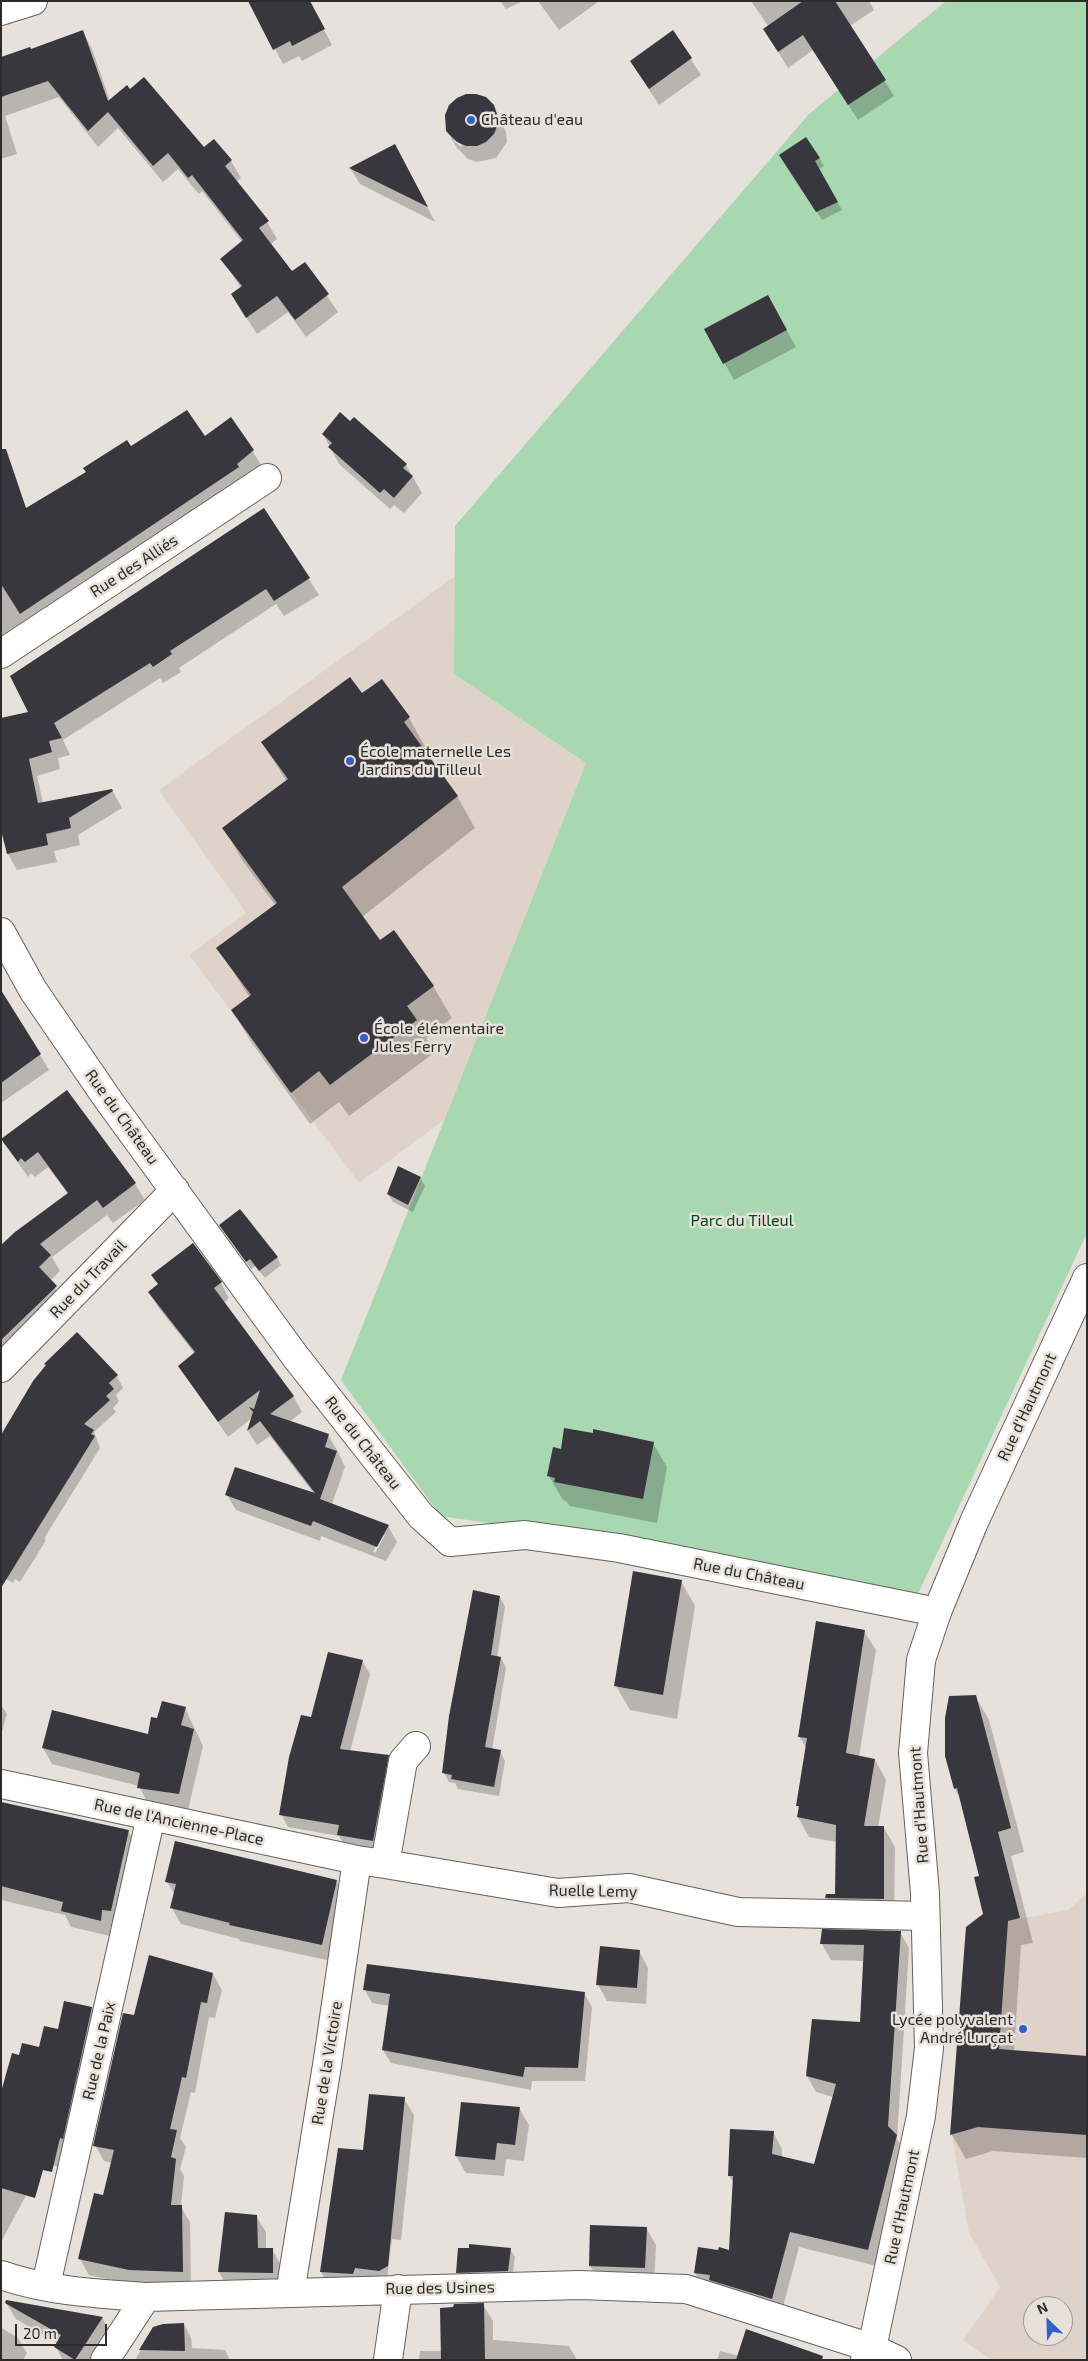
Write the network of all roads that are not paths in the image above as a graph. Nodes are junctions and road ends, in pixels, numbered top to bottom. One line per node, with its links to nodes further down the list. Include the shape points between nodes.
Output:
1 (33, 1): 2 (street)
2 (1, 11)
3 (267, 478): 4 (street, Rue des Alliés)
4 (1, 654)
5 (1, 932): 6 (street, Rue du Château, via 33,990)
6 (175, 1190): 8 (street, Rue du Travail); 9 (street, Rue du Château, via 295,1356 421,1516 450,1542 525,1535 620,1548)
7 (1087, 1278): 9 (street, Rue d'Hautmont, via 974,1522)
8 (1, 1368)
9 (938, 1612): 15 (street, Rue d'Hautmont, via 921,1660 914,1753)
10 (416, 1746): 14 (street, via 403,1761)
11 (1, 1784): 12 (street, Rue de l'Ancienne-Place)
12 (151, 1816): 13 (street, Rue de l'Ancienne-Place); 17 (street, Rue de la Paix)
13 (358, 1860): 14 (street); 19 (street, Rue de la Victoire)
14 (385, 1864): 15 (street, Ruelle Lemy, via 558,1893 629,1888 738,1912)
15 (925, 1916): 21 (street, Rue d'Hautmont, via 929,2048 921,2116)
16 (1, 2275): 17 (street, Rue des Usines)
17 (46, 2285): 20 (street, Rue des Usines, via 101,2295)
18 (398, 2289): 19 (street, Rue des Usines); 21 (street, Rue des Usines, via 580,2285 686,2289); 23 (street)
19 (290, 2293): 20 (street, Rue des Usines)
20 (146, 2297): 22 (street)
21 (868, 2354): 24 (street, Rue des Usines)
22 (105, 2360)
23 (388, 2360)
24 (897, 2360)

